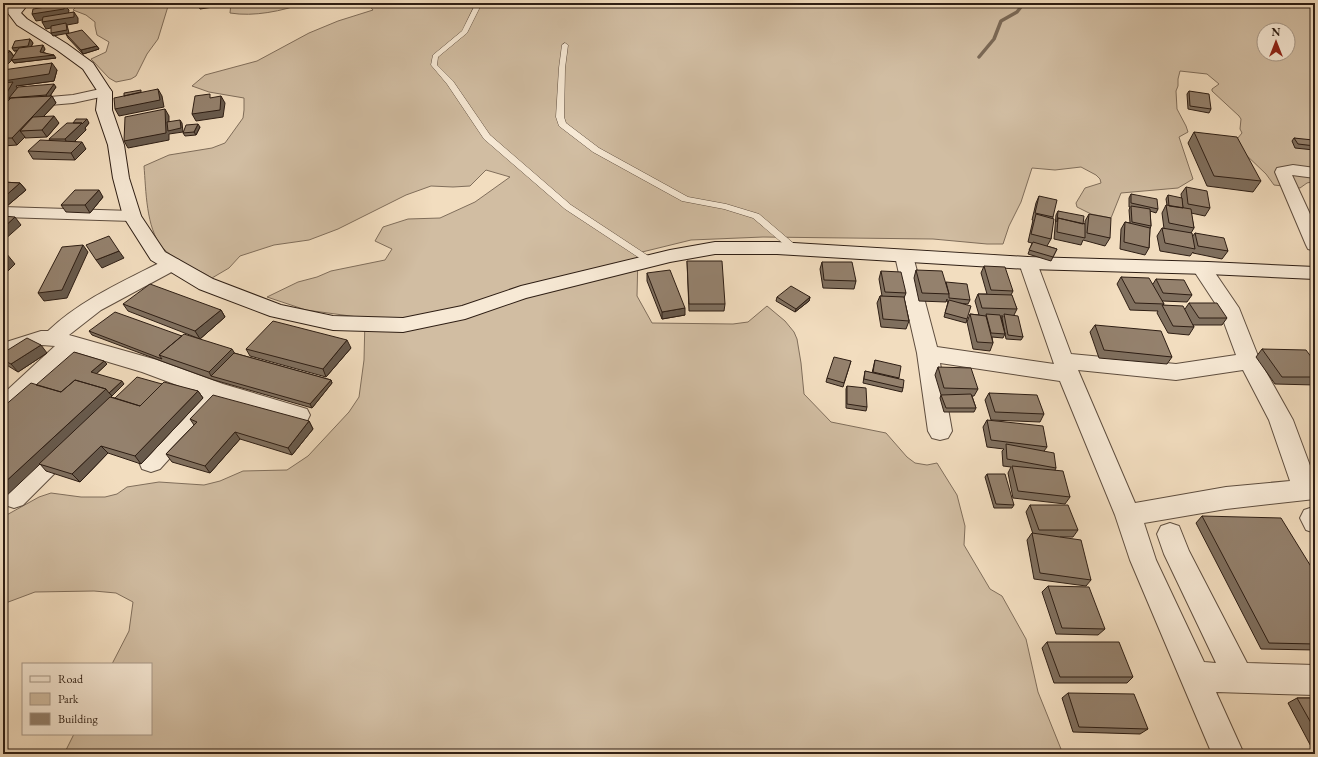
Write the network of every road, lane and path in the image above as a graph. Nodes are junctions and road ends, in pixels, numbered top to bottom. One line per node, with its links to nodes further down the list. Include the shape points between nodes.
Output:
1 (479, 3): 12 (lane, via 465,32 435,56 434,65 487,137 568,207)
2 (13, 14): 4 (street, via 88,66)
3 (565, 45): 10 (lane, via 560,117 562,124 596,150 685,199 756,216)
4 (105, 92): 5 (street, via 73,99); 8 (street, via 104,110 116,144 121,178)
5 (3, 105)
6 (1315, 173): 9 (street, via 1293,170 1283,172)
7 (3, 212): 8 (street)
8 (132, 216): 14 (street, via 158,256)
9 (1315, 245)
10 (796, 250): 11 (street); 12 (street, via 715,248)
11 (904, 256): 13 (street); 19 (street)
12 (650, 261): 14 (street, via 521,293 465,312 403,325 333,323 277,311 206,284)
13 (1028, 263): 15 (street); 22 (street)
14 (172, 264): 17 (street, via 88,309 69,322)
15 (1202, 268): 16 (street); 20 (street, via 1229,308)
16 (1315, 273)
17 (62, 340): 18 (street, via 41,338); 21 (street); 25 (street)
18 (3, 351)
19 (928, 353): 22 (street); 27 (street)
20 (1250, 361): 22 (street, via 1176,372); 30 (street, via 1281,420)
21 (149, 366): 23 (street); 24 (street)
22 (1066, 368): 32 (street)
23 (132, 382)
24 (218, 391): 26 (street); 29 (street)
25 (3, 408)
26 (299, 415)
27 (940, 431)
28 (82, 432): 31 (street)
29 (151, 462)
30 (1311, 489): 32 (street, via 1226,498)
31 (14, 497)
32 (1128, 515): 34 (street, via 1143,560)
33 (1170, 534): 35 (street, via 1177,554)
34 (1195, 677): 35 (street); 37 (street)
35 (1239, 678): 36 (street)
36 (1315, 680)
37 (1228, 754)

